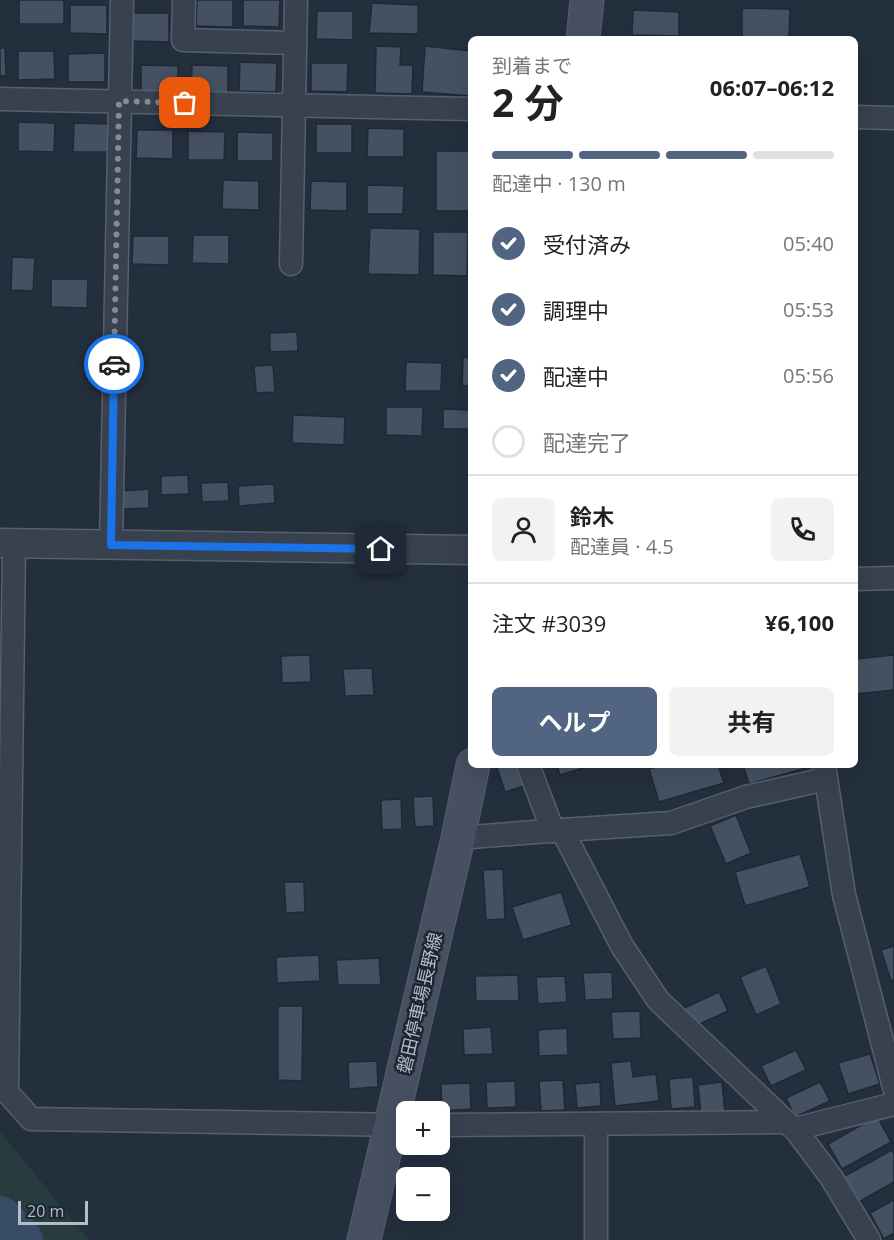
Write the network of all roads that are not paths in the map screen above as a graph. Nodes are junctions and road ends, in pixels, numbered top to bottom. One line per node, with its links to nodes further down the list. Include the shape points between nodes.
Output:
1 (122, 0): 8 (street)
2 (184, 0): 6 (street, via 183,40)
3 (296, 0): 6 (street)
4 (587, 0): 5 (main road)
5 (583, 36)
6 (295, 43): 9 (street)
7 (0, 99): 8 (street)
8 (119, 101): 9 (street); 15 (street)
9 (295, 105): 10 (street); 13 (street)
10 (468, 109)
11 (858, 117): 12 (street)
12 (894, 118)
13 (291, 264)
14 (7, 544): 15 (street); 27 (street, via 7,1092 31,1119)
15 (111, 545): 16 (street)
16 (468, 550)
17 (894, 578): 18 (street)
18 (858, 579)
19 (472, 768): 23 (main road, 磐田停車場長野線)
20 (529, 768): 22 (street)
21 (825, 772): 22 (street, via 671,823); 24 (street, via 844,894)
22 (557, 831): 23 (street); 30 (street, via 622,946 658,1000)
23 (458, 838): 25 (main road, 磐田停車場長野線)
24 (894, 1087)
25 (404, 1101)
26 (894, 1104): 30 (street)
27 (396, 1125)
28 (450, 1125): 29 (street)
29 (596, 1125): 30 (street); 33 (street)
30 (791, 1126): 34 (street, via 831,1177)
31 (396, 1135): 32 (main road, 磐田停車場長野線)
32 (364, 1240)
33 (596, 1240)
34 (869, 1240)

